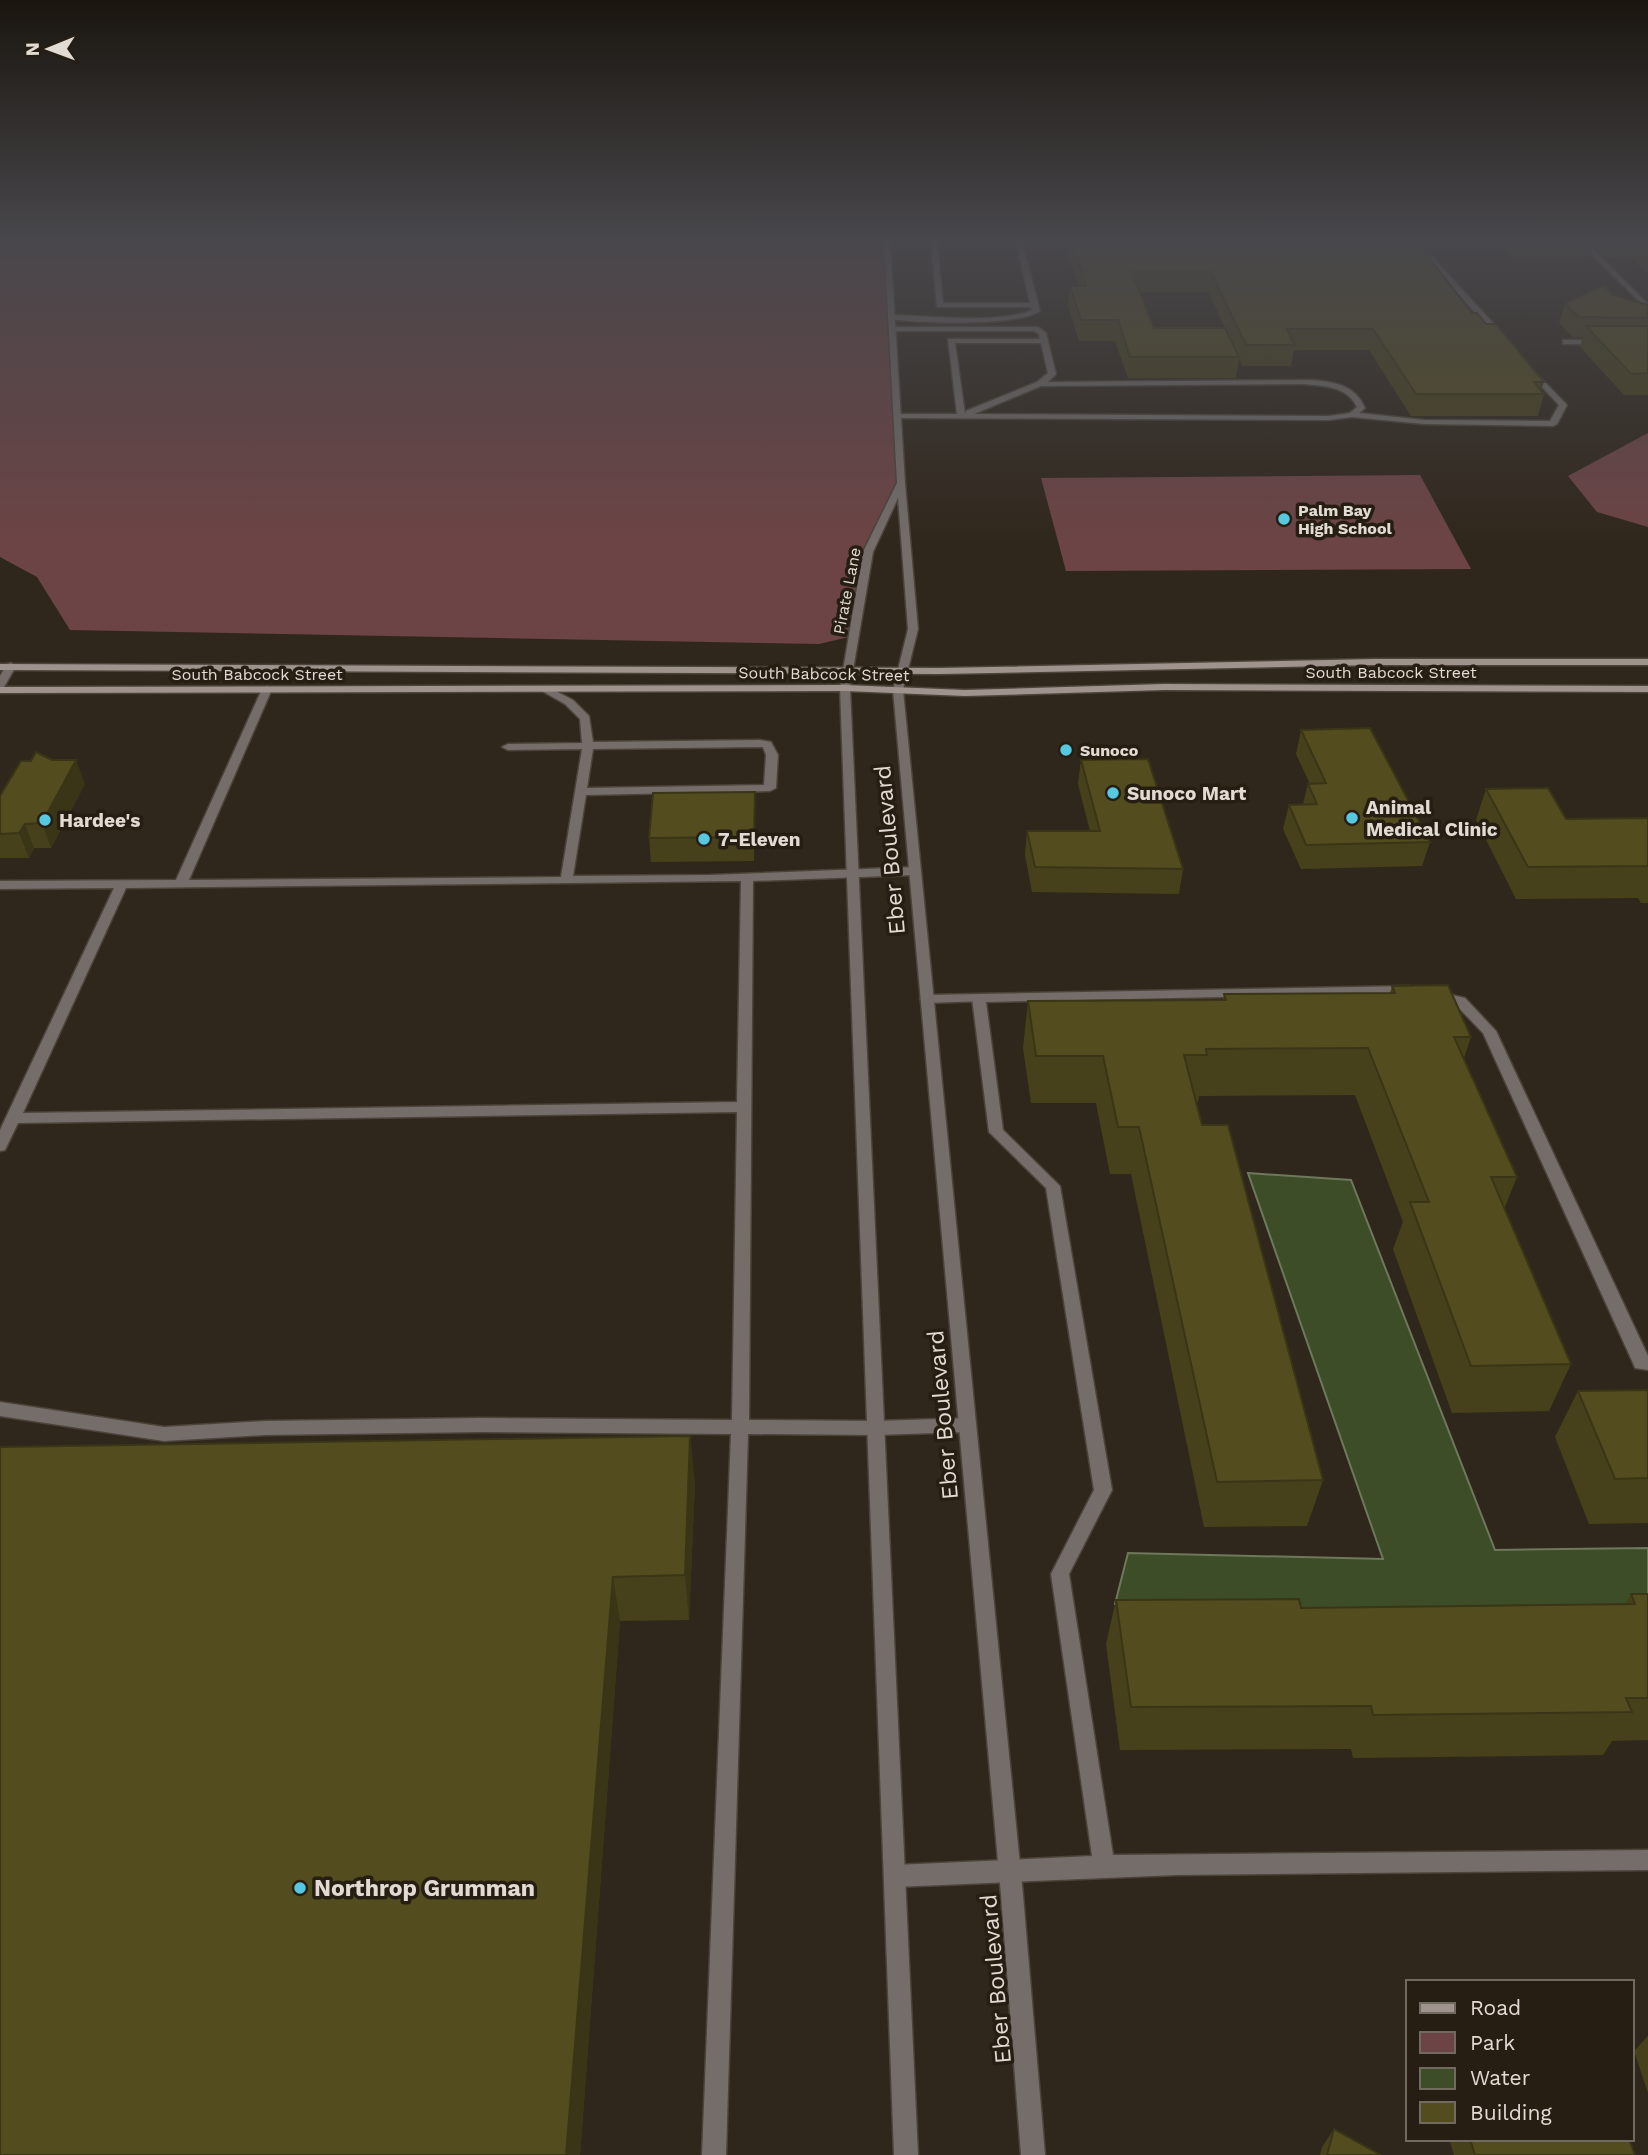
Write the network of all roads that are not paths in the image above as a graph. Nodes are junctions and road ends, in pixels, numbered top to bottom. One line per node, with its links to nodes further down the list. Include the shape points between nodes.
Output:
1 (1044, 341): 9 (street, via 1052,374)
2 (893, 342): 11 (street, Pirate Lane)
3 (951, 342): 12 (street)
4 (1505, 342): 7 (street)
5 (1566, 342): 6 (street)
6 (1607, 342)
7 (1510, 347)
8 (1528, 366): 10 (street, via 1563,405 1553,424 1424,422)
9 (1040, 384): 10 (street, via 1327,384 1359,398 1361,408); 12 (street)
10 (1352, 415): 12 (street)
11 (897, 416): 12 (street); 13 (street, Pirate Lane)
12 (961, 416)
13 (901, 482): 16 (street, Pirate Lane, via 868,552); 17 (street, Pirate Lane, via 913,629)
14 (1648, 662): 17 (main road, South Babcock Street)
15 (5, 666): 16 (main road, South Babcock Street); 18 (street)
16 (849, 669): 17 (main road, South Babcock Street); 19 (street, Eber Boulevard)
17 (904, 671): 23 (street, Eber Boulevard)
18 (0, 688): 22 (main road, South Babcock Street)
19 (845, 688): 20 (main road, South Babcock Street); 23 (main road, South Babcock Street); 30 (street, Eber Boulevard)
20 (546, 689): 22 (main road, South Babcock Street); 24 (street, via 585,718)
21 (1648, 689): 23 (main road, South Babcock Street)
22 (267, 690): 33 (street)
23 (898, 690): 29 (street, Eber Boulevard)
24 (588, 746): 25 (street); 27 (street, via 735,748 767,744 772,755 770,788 734,783); 28 (street)
25 (509, 747)
26 (708, 776): 27 (street)
27 (709, 789): 28 (street, via 612,785)
28 (581, 792): 32 (street)
29 (915, 871): 30 (street); 37 (street, Eber Boulevard)
30 (852, 874): 31 (street); 45 (street, Eber Boulevard)
31 (747, 878): 32 (street); 38 (street)
32 (566, 881): 33 (street)
33 (181, 883): 34 (street)
34 (122, 884): 35 (street); 39 (street)
35 (0, 886)
36 (979, 998): 37 (street); 41 (street, via 1412,990 1460,1001 1489,1031 1641,1363); 47 (street, via 996,1132 1053,1186 1103,1490 1060,1574)
37 (927, 999): 43 (street, Eber Boulevard)
38 (744, 1107): 39 (street); 44 (street)
39 (13, 1118): 40 (street)
40 (0, 1146)
41 (1648, 1363)
42 (0, 1409): 44 (street, via 164,1434 265,1428)
43 (967, 1425): 45 (street); 48 (street, Eber Boulevard)
44 (740, 1426): 45 (street); 50 (street)
45 (876, 1428): 49 (street, Eber Boulevard)
46 (1648, 1860): 47 (street)
47 (1104, 1866): 48 (street)
48 (1009, 1868): 49 (street); 52 (street, Eber Boulevard)
49 (895, 1876): 51 (street, Eber Boulevard)
50 (714, 2155)
51 (906, 2155)
52 (1033, 2155)

